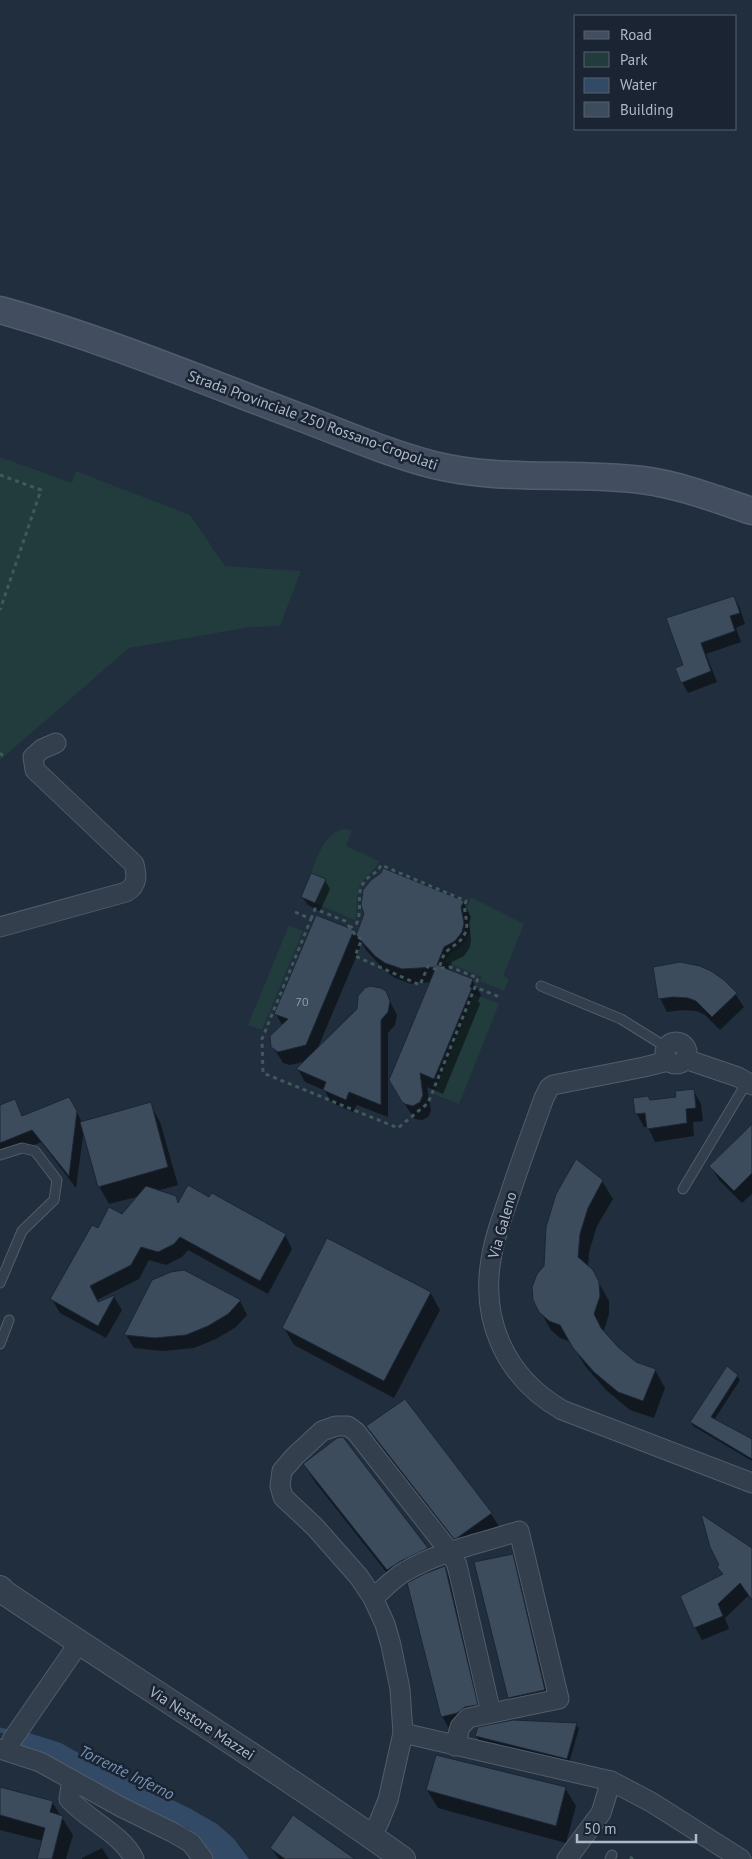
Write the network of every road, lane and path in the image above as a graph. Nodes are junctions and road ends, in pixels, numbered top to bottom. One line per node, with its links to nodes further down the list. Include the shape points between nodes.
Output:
1 (0, 310): 3 (main road, Strada Provinciale 250 Rossano-Cropolati, via 90,339 434,465 502,474 643,480 684,489)
2 (0, 475): 4 (path, via 41,490)
3 (752, 511)
4 (0, 610)
5 (56, 743): 10 (street, via 33,757 35,770 134,864 136,880 126,892)
6 (0, 753): 7 (path)
7 (4, 757)
8 (295, 912): 9 (path)
9 (311, 919): 11 (path, via 315,909 345,921); 14 (path, via 262,1039 263,1073 398,1128 428,1103)
10 (0, 927)
11 (349, 928): 12 (path, via 362,939 355,956 420,985 428,966); 12 (path, via 356,925 360,916 358,901 362,886 381,865 466,901 466,931 459,943 446,951)
12 (439, 968): 14 (path, via 450,967 478,978)
13 (541, 986): 16 (lane, via 622,1019)
14 (474, 987): 15 (path)
15 (502, 998)
16 (673, 1056): 17 (street); 23 (street, Via Galeno, via 644,1068 549,1088 499,1227 492,1255 489,1304 502,1350 517,1371 548,1402)
17 (750, 1083): 19 (lane)
18 (0, 1156): 20 (lane, via 22,1148 35,1151 57,1180 54,1200 22,1231)
19 (683, 1189)
20 (0, 1283)
21 (9, 1320): 22 (lane)
22 (0, 1344)
23 (752, 1483)
24 (450, 1552): 26 (street, via 407,1570); 26 (street, via 356,1432 348,1426 322,1431 282,1471 280,1486 283,1497 333,1547); 28 (street, via 457,1566); 28 (street, via 519,1531 559,1699)
25 (0, 1588): 27 (street, Via Nestore Mazzei)
26 (373, 1598): 29 (street, via 396,1666)
27 (79, 1643): 30 (street); 34 (street, Via Nestore Mazzei)
28 (491, 1713): 31 (street, via 468,1718 460,1727)
29 (403, 1734): 31 (street); 34 (street, via 388,1800)
30 (11, 1741): 32 (street)
31 (456, 1746): 33 (street)
32 (72, 1780): 35 (street, via 69,1800 121,1840); 36 (street, via 191,1843)
33 (611, 1781): 38 (street, via 601,1813); 39 (street, via 651,1802)
34 (371, 1836): 37 (street, Via Nestore Mazzei)
35 (134, 1859)
36 (203, 1859)
37 (403, 1859)
38 (567, 1859)
39 (741, 1859)

